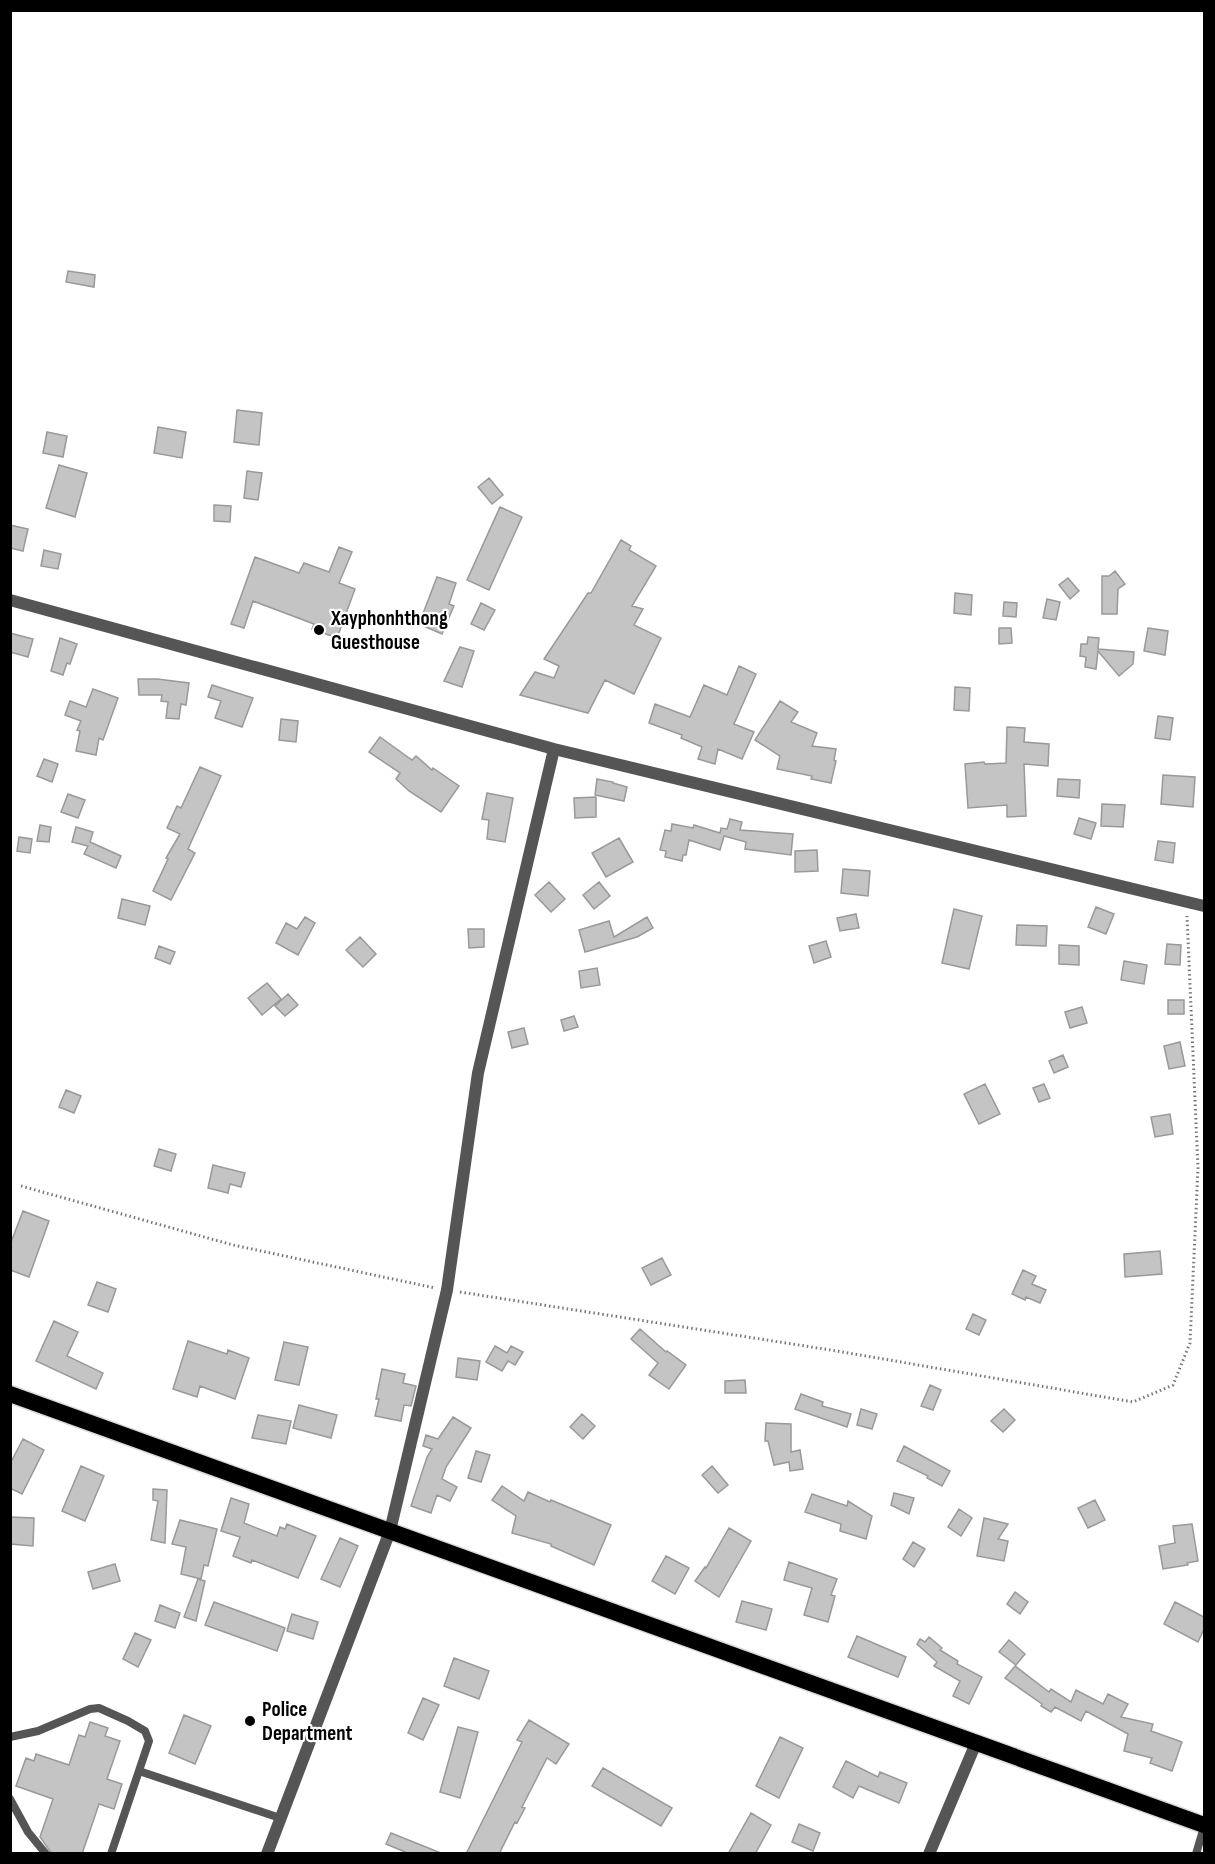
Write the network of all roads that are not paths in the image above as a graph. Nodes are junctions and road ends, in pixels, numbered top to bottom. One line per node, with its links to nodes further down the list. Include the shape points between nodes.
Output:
1 (10, 600): 2 (street)
2 (554, 749): 3 (street); 5 (street, via 478,1073 447,1290)
3 (1204, 906)
4 (10, 1394): 5 (highway)
5 (390, 1531): 7 (highway); 10 (street)
6 (10, 1737): 8 (lane, via 99,1708 128,1720 149,1736)
7 (976, 1743): 11 (highway); 15 (street)
8 (139, 1771): 10 (lane); 13 (lane)
9 (10, 1799): 12 (lane, via 28,1832)
10 (280, 1818): 14 (street)
11 (1204, 1826): 16 (lane)
12 (46, 1854)
13 (111, 1854)
14 (267, 1854)
15 (928, 1854)
16 (1196, 1854)

